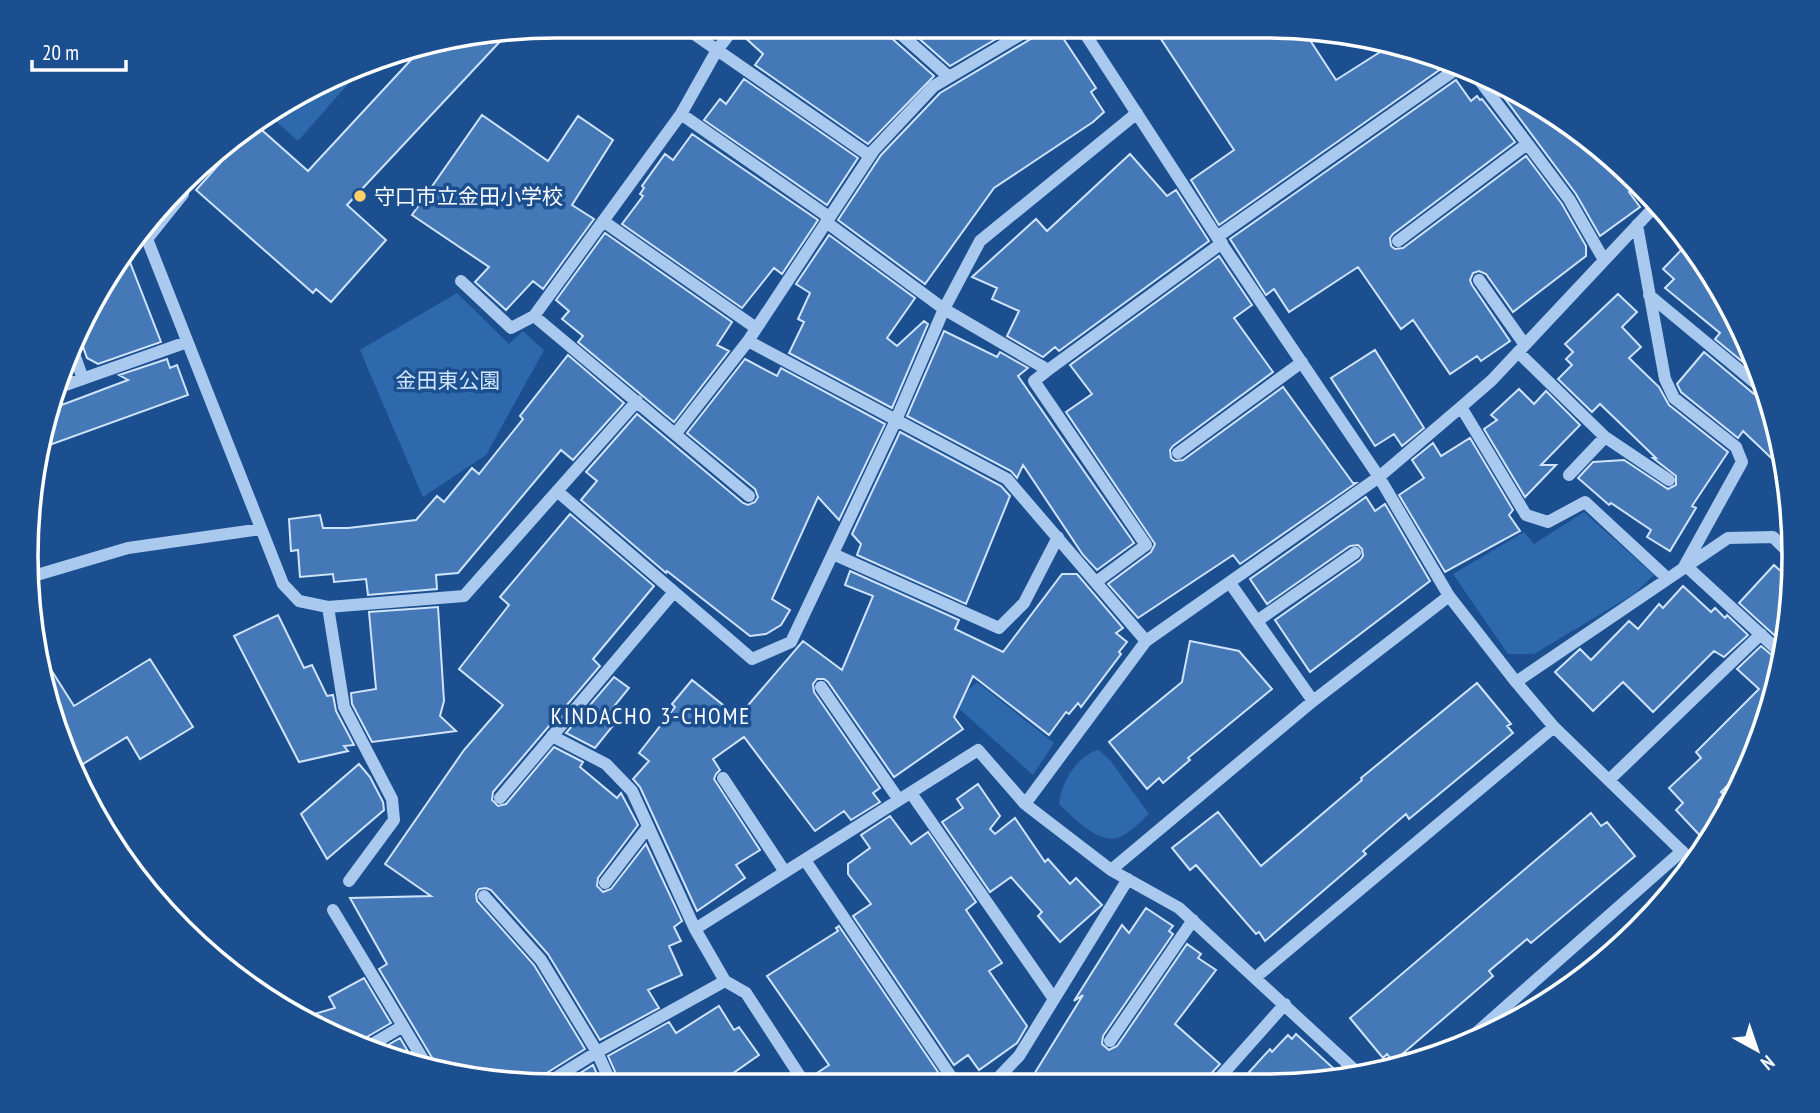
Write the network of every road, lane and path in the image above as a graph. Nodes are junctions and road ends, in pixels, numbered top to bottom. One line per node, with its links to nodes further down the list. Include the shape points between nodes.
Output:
1 (700, 38): 6 (street)
2 (726, 38): 6 (street)
3 (905, 38): 8 (street)
4 (1015, 38): 8 (street)
5 (1088, 38): 10 (street)
6 (717, 50): 11 (street); 13 (street)
7 (1450, 74): 19 (street)
8 (949, 77): 13 (street, via 934,86)
9 (1486, 89): 12 (street)
10 (1137, 113): 19 (street); 25 (street, via 980,241)
11 (681, 114): 15 (street); 16 (street)
12 (1527, 144): 20 (street); 21 (street, via 1569,200)
13 (870, 156): 15 (street)
14 (1650, 212): 17 (street)
15 (828, 220): 25 (street); 27 (street)
16 (603, 221): 26 (street); 27 (street)
17 (1637, 225): 21 (street); 24 (street)
18 (147, 240): 29 (street)
19 (1219, 240): 32 (street); 33 (street)
20 (1398, 241)
21 (1604, 260): 30 (street)
22 (1479, 280): 30 (street)
23 (461, 281): 26 (street, via 511,328)
24 (1649, 295): 34 (street); 53 (street, via 1664,379 1674,398 1736,447 1742,462)
25 (944, 309): 33 (street); 39 (street)
26 (534, 316): 37 (street)
27 (756, 328): 28 (street)
28 (748, 341): 39 (street); 40 (street)
29 (187, 342): 35 (street); 48 (street)
30 (1521, 349): 38 (street); 41 (street)
31 (77, 361): 35 (street)
32 (1302, 362): 42 (street); 44 (street)
33 (1048, 370): 56 (street, via 1034,381 1146,545)
34 (1750, 378)
35 (83, 379): 36 (street)
36 (68, 384)
37 (637, 401): 40 (street); 46 (street)
38 (1461, 407): 44 (street); 55 (street, via 1526,515 1548,522 1585,502)
39 (896, 421): 49 (street, via 1007,479); 52 (street)
40 (676, 433): 47 (street)
41 (1605, 437): 43 (street); 45 (street)
42 (1178, 453)
43 (1569, 475)
44 (1380, 477): 57 (street); 59 (street)
45 (1669, 480)
46 (557, 491): 58 (street); 60 (street, via 464,596)
47 (749, 496)
48 (261, 528): 54 (street, via 128,548); 60 (street, via 283,584 299,601)
49 (1058, 537): 52 (street, via 1024,603 999,628); 56 (street)
50 (1781, 545): 53 (street, via 1773,537 1728,538)
51 (1355, 553): 61 (street)
52 (833, 554): 58 (street, via 791,642 752,659)
53 (1685, 565): 55 (street); 62 (street)
54 (39, 574)
55 (1667, 578): 65 (street)
56 (1096, 582): 63 (street)
57 (1230, 583): 61 (street); 63 (street)
58 (674, 592): 69 (street)
59 (1449, 596): 65 (street); 67 (street)
60 (328, 607): 83 (street, via 344,708 392,799 394,820)
61 (1257, 621): 67 (street)
62 (1760, 634): 64 (street); 71 (street)
63 (1146, 641): 75 (street)
64 (1774, 646)
65 (1516, 682): 68 (street)
66 (821, 687): 74 (street)
67 (1312, 701): 80 (street)
68 (1554, 727): 71 (street); 89 (street)
69 (552, 736): 73 (street); 76 (street, via 606,764 632,791)
70 (723, 778): 81 (street)
71 (1609, 780): 77 (street)
72 (911, 793): 74 (street); 75 (street, via 978,750); 91 (street)
73 (500, 798)
74 (899, 800): 79 (street)
75 (1026, 804): 80 (street)
76 (648, 827): 84 (street); 88 (street)
77 (1682, 851): 78 (street); 93 (street)
78 (1686, 855)
79 (804, 860): 81 (street); 103 (street)
80 (1111, 870): 82 (street)
81 (786, 872): 88 (street)
82 (1128, 879): 87 (street); 91 (street)
83 (349, 881)
84 (606, 883)
85 (484, 896): 97 (street, via 541,960)
86 (333, 910): 94 (street)
87 (1192, 920): 89 (street); 95 (street)
88 (695, 929): 90 (street)
89 (1256, 976): 92 (street)
90 (725, 982): 97 (street); 102 (street, via 746,993)
91 (1054, 999): 104 (street)
92 (1285, 1004): 99 (street); 105 (street)
93 (1486, 1024)
94 (403, 1026): 96 (street); 98 (street)
95 (1110, 1041)
96 (376, 1042)
97 (597, 1052): 100 (street); 101 (street)
98 (422, 1057)
99 (1352, 1067)
100 (562, 1074)
101 (607, 1074)
102 (799, 1074)
103 (949, 1074)
104 (1003, 1074)
105 (1223, 1074)

